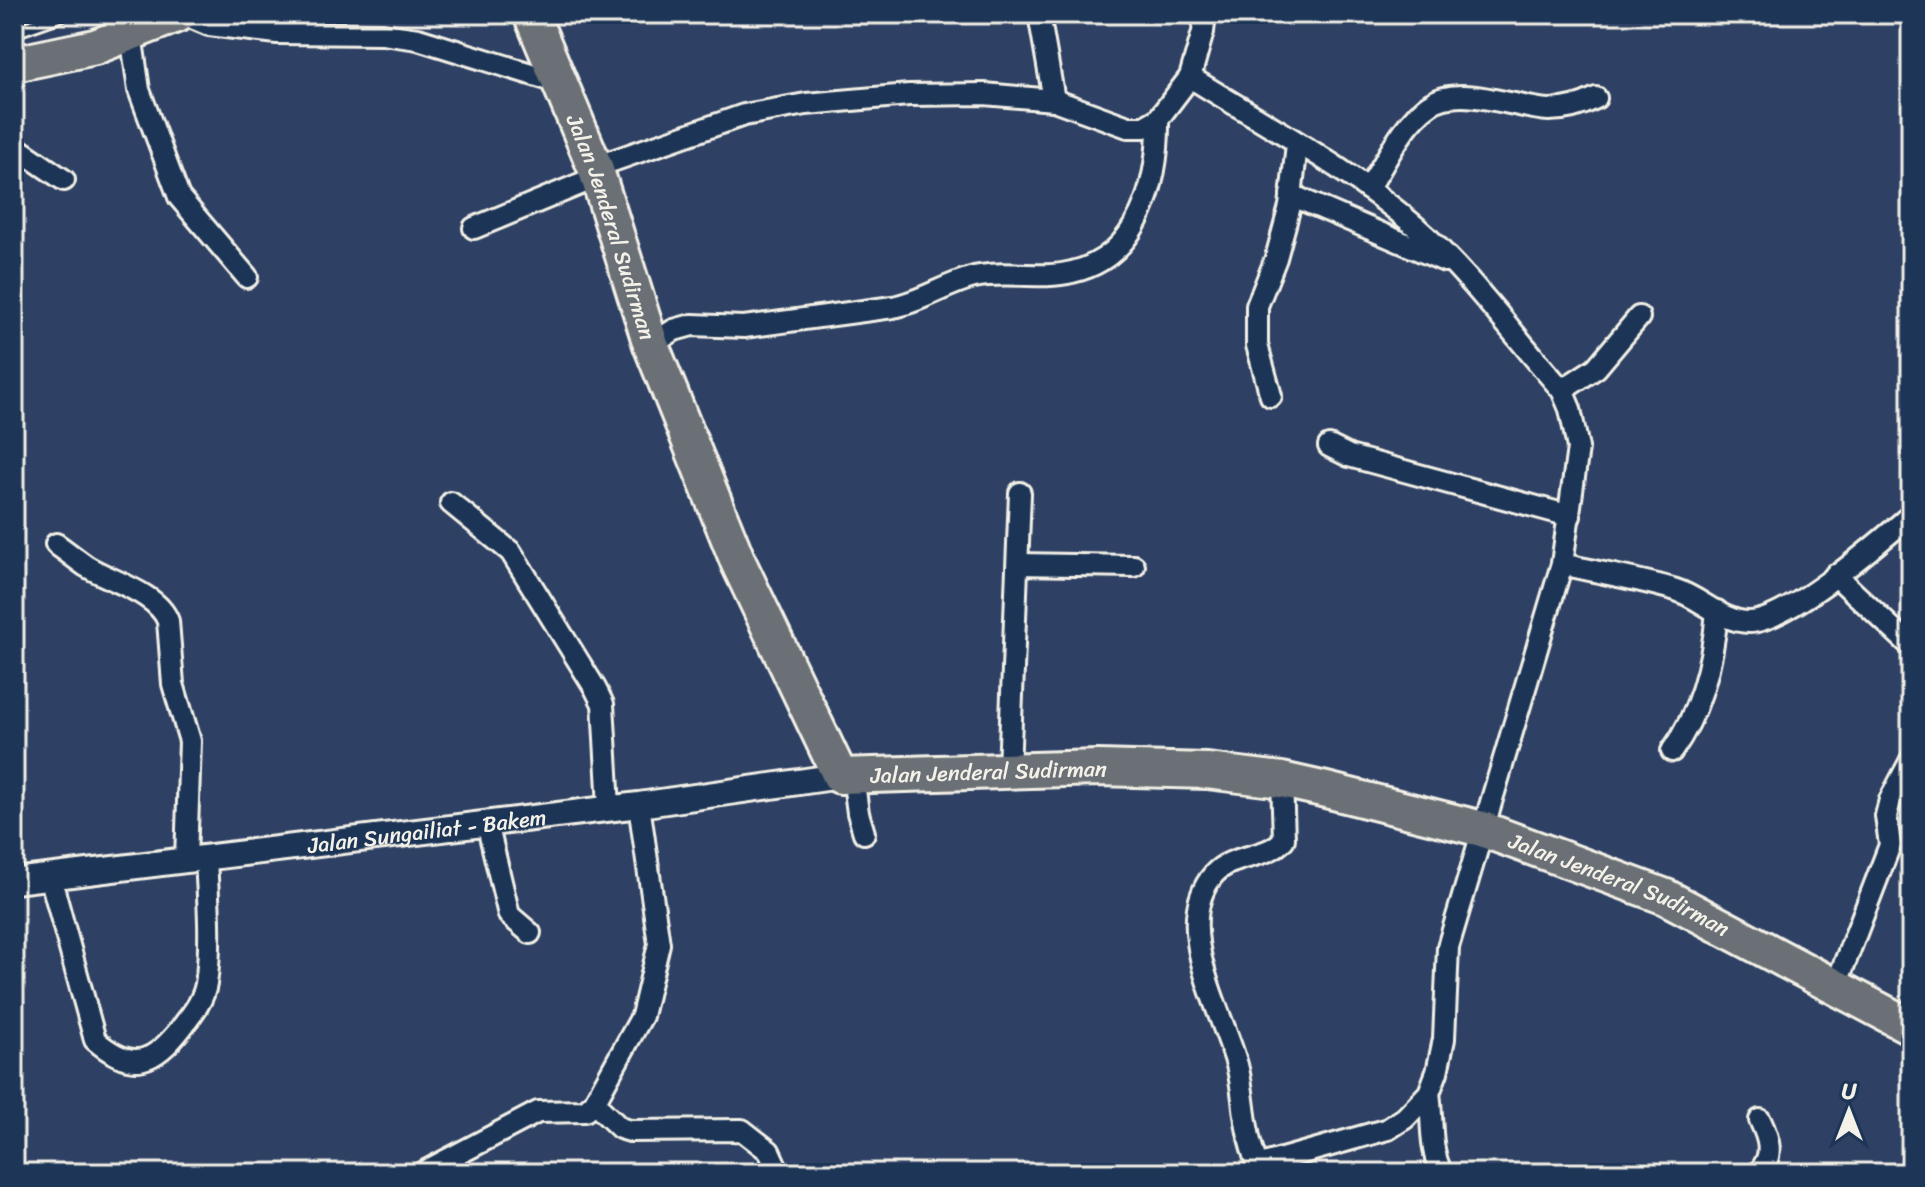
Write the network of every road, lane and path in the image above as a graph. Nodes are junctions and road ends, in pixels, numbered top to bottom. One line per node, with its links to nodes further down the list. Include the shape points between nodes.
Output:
1 (65, 14): 6 (lane)
2 (181, 14): 7 (highway); 10 (street, via 209,25 277,33 418,39)
3 (531, 14): 10 (highway, Jalan Jenderal Sudirman)
4 (1039, 14): 12 (street)
5 (1205, 14): 9 (street)
6 (14, 32)
7 (131, 34): 8 (highway); 22 (street, via 139,90 179,197)
8 (14, 64)
9 (1190, 77): 13 (street); 14 (street)
10 (560, 83): 16 (highway, Jalan Jenderal Sudirman)
11 (1596, 98): 18 (street, via 1581,106 1548,110 1445,97 1407,127)
12 (1054, 100): 13 (street, via 1128,127 1144,127); 16 (street, via 909,95 806,104 744,115)
13 (1158, 119): 24 (street, via 1157,157 1140,218 1124,243 1096,264 1072,272 974,277 893,307 744,327 692,325)
14 (1297, 144): 18 (street); 19 (street)
15 (14, 146): 17 (street)
16 (596, 172): 20 (street); 24 (highway, Jalan Jenderal Sudirman)
17 (64, 180)
18 (1368, 189): 21 (street)
19 (1291, 195): 21 (street); 26 (street, via 1276,258 1257,306 1257,345)
20 (474, 228)
21 (1460, 268): 25 (street)
22 (247, 277)
23 (1639, 317): 25 (street, via 1596,368)
24 (651, 345): 42 (highway, Jalan Jenderal Sudirman, via 739,564)
25 (1562, 390): 31 (street, via 1578,448)
26 (1271, 396)
27 (1329, 446): 31 (street, via 1349,456)
28 (1020, 493): 33 (street)
29 (451, 503): 45 (street, via 511,552 595,688 603,704)
30 (1911, 515): 36 (street)
31 (1570, 516): 34 (street)
32 (56, 544): 49 (street, via 164,611 173,684 190,741)
33 (1018, 564): 35 (street); 41 (street)
34 (1562, 564): 37 (street, via 1678,591); 47 (street)
35 (1134, 566)
36 (1835, 575): 37 (street, via 1770,619 1748,622); 38 (street)
37 (1717, 611): 39 (street, via 1701,695 1688,730)
38 (1911, 646)
39 (1672, 751)
40 (1911, 760): 53 (street, via 1890,800 1890,845)
41 (1009, 770): 42 (highway, Jalan Jenderal Sudirman); 43 (highway, Jalan Jenderal Sudirman, via 1176,770)
42 (846, 776): 44 (street, Jalan Sungailiat - Bakem); 48 (street)
43 (1282, 780): 47 (highway, Jalan Jenderal Sudirman); 58 (street, via 1284,839 1221,867 1203,892 1197,913 1201,958 1237,1066)
44 (639, 805): 45 (street, Jalan Sungailiat - Bakem); 56 (street, via 659,944 642,1016)
45 (609, 807): 46 (street, Jalan Sungailiat - Bakem)
46 (487, 823): 49 (street, Jalan Sungailiat - Bakem); 52 (street, via 509,915)
47 (1482, 829): 53 (highway, Jalan Jenderal Sudirman, via 1666,897); 55 (street, via 1448,947 1444,1039)
48 (864, 833)
49 (196, 859): 50 (street, Jalan Sungailiat - Bakem); 50 (street, via 209,915 206,986 191,1016 151,1059 129,1060 95,1040)
50 (50, 876): 51 (street, Jalan Sungailiat - Bakem)
51 (14, 881)
52 (530, 933)
53 (1835, 988): 54 (highway, Jalan Jenderal Sudirman)
54 (1911, 1027)
55 (1429, 1093): 58 (street, via 1388,1129); 61 (street, via 1434,1156)
56 (594, 1103): 59 (street, via 585,1111 538,1112); 60 (street, via 630,1131 742,1130 769,1151)
57 (1760, 1120): 62 (street, via 1770,1145)
58 (1258, 1170)
59 (422, 1173)
60 (779, 1173)
61 (1442, 1173)
62 (1758, 1173)

